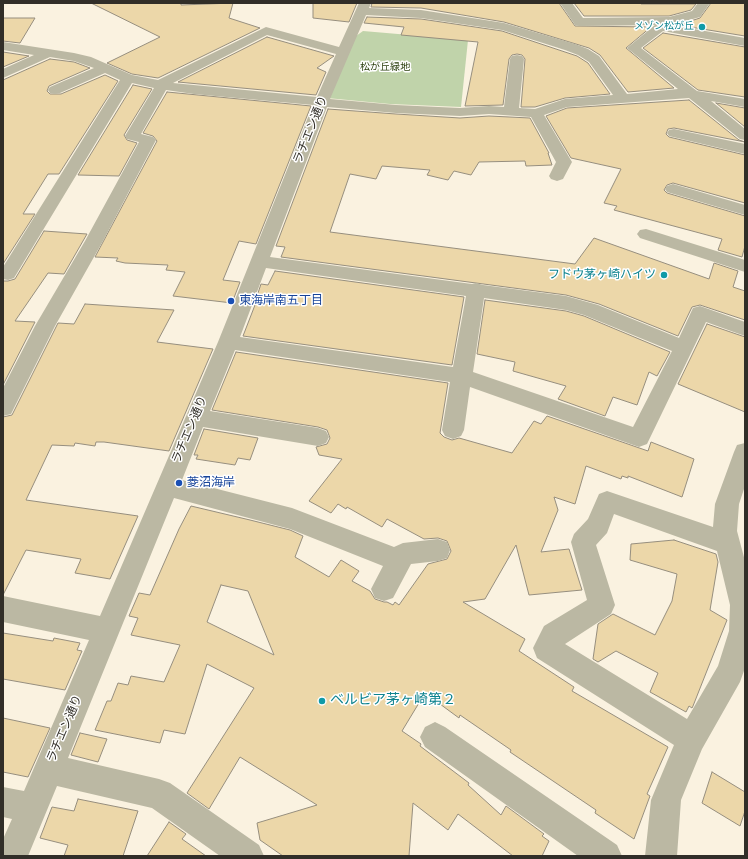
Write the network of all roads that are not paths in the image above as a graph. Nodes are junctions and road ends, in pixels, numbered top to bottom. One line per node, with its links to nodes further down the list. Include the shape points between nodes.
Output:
1 (566, 3): 4 (street, via 579,22)
2 (704, 3): 4 (street, via 696,14)
3 (364, 7): 7 (street, ラチエン通り); 16 (street, via 504,27 570,47 594,59)
4 (664, 24): 5 (street); 15 (street, via 633,48)
5 (745, 42)
6 (3, 46): 8 (street)
7 (343, 52): 13 (street, via 266,31); 17 (street, ラチエン通り)
8 (49, 53): 10 (street, via 74,57); 11 (street)
9 (517, 59): 19 (street)
10 (105, 68): 12 (street); 14 (street)
11 (3, 74)
12 (128, 78): 13 (street); 30 (street)
13 (161, 85): 17 (street); 36 (street, via 132,136 148,140 45,326)
14 (55, 90)
15 (693, 94): 16 (street); 18 (street); 22 (street)
16 (623, 98): 20 (street, via 565,103)
17 (322, 102): 19 (street, via 396,109); 28 (street, ラチエン通り)
18 (745, 103)
19 (510, 111): 20 (street)
20 (536, 113): 24 (street, via 564,162)
21 (674, 132): 23 (street)
22 (745, 136)
23 (745, 149)
24 (557, 176)
25 (673, 189): 26 (street)
26 (745, 210)
27 (646, 234): 29 (street)
28 (260, 261): 31 (street); 33 (street, ラチエン通り)
29 (745, 266)
30 (8, 274)
31 (476, 289): 34 (street, via 566,302); 35 (street)
32 (745, 329): 34 (street, via 700,313)
33 (228, 342): 35 (street); 37 (street, ラチエン通り)
34 (684, 348): 35 (street, via 639,438)
35 (462, 376): 38 (street)
36 (3, 408)
37 (196, 417): 39 (street); 41 (street, ラチエン通り)
38 (453, 430)
39 (318, 437)
40 (745, 452): 42 (street, via 727,504)
41 (166, 486): 44 (street, via 292,519); 47 (street, ラチエン通り)
42 (732, 538): 48 (street, via 743,605); 50 (street, via 607,501 598,524 583,542 602,605 554,635 547,648)
43 (438, 550): 44 (street, via 403,554)
44 (400, 561): 45 (street)
45 (384, 589)
46 (3, 609): 47 (street)
47 (106, 630): 51 (street, ラチエン通り)
48 (738, 676): 50 (street)
49 (435, 737): 56 (street)
50 (692, 739): 57 (street, via 666,800)
51 (48, 769): 53 (street, ラチエン通り); 55 (street, via 159,794)
52 (3, 802): 53 (street)
53 (32, 808): 54 (street, ラチエン通り)
54 (12, 856)
55 (248, 856)
56 (606, 856)
57 (661, 856)

